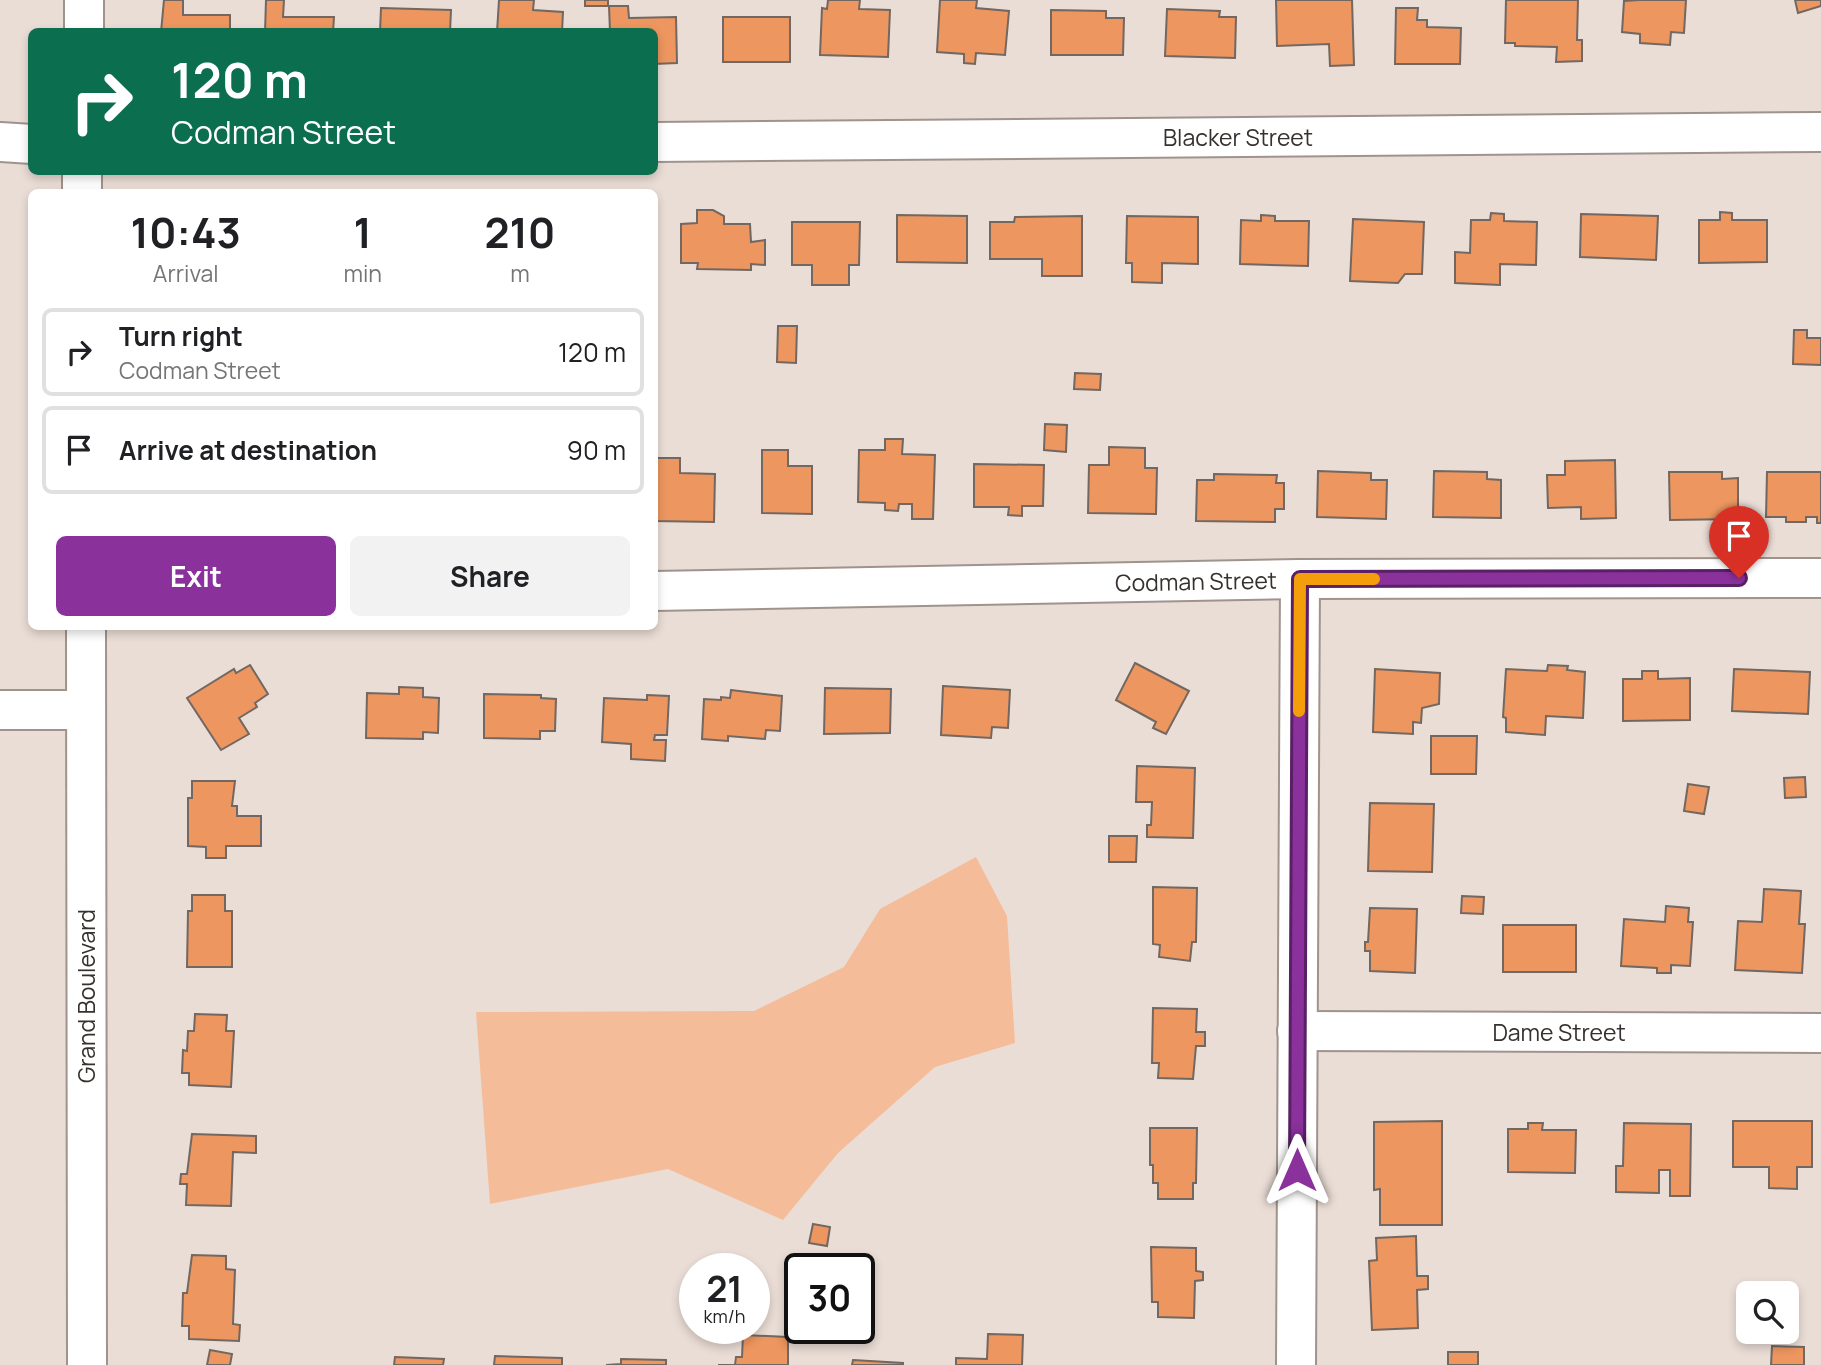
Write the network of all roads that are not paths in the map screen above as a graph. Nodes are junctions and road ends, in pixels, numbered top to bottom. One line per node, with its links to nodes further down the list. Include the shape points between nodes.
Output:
1 (84, 0): 2 (street)
2 (84, 28)
3 (1821, 132): 5 (street, Blacker Street)
4 (0, 142): 6 (street)
5 (658, 142)
6 (28, 144)
7 (1821, 578): 8 (street, Codman Street)
8 (1300, 579): 9 (street, Codman Street); 13 (street)
9 (658, 591)
10 (86, 630): 12 (street, Grand Boulevard)
11 (0, 710): 12 (street)
12 (86, 710): 15 (street, Grand Boulevard)
13 (1297, 1031): 14 (street, Dame Street); 16 (street)
14 (1821, 1033)
15 (87, 1365)
16 (1296, 1365)

